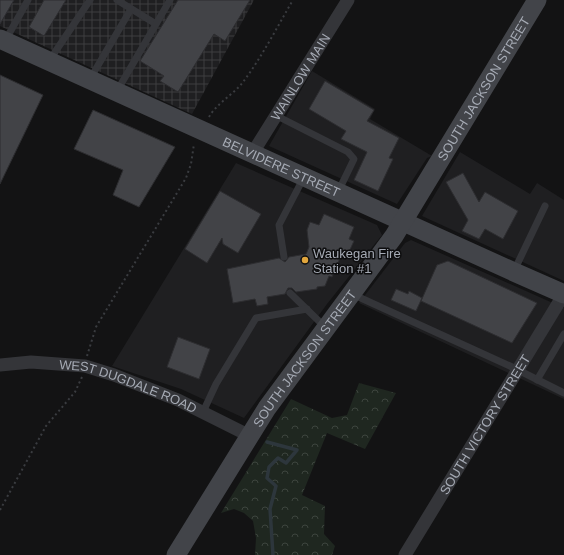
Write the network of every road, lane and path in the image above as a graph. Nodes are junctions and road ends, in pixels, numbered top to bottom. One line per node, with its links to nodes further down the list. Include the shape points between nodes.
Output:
1 (28, 0): 10 (lane)
2 (90, 0): 11 (lane)
3 (117, 0): 8 (lane)
4 (170, 0): 9 (lane)
5 (293, 0): 15 (path, via 249,74)
6 (348, 0): 14 (street, WAINLOW MAIN)
7 (538, 0): 21 (street, SOUTH JACKSON STREET)
8 (131, 9): 9 (lane); 12 (lane)
9 (156, 24): 13 (lane)
10 (2, 40): 11 (street, BELVIDERE STREET)
11 (49, 61): 12 (street, BELVIDERE STREET)
12 (90, 79): 13 (street, BELVIDERE STREET)
13 (116, 92): 17 (street, BELVIDERE STREET)
14 (277, 116): 17 (street, WAINLOW MAIN); 19 (lane, via 348,152 354,159)
15 (208, 118)
16 (193, 146): 30 (path, via 186,178 96,327)
17 (252, 154): 18 (street, BELVIDERE STREET)
18 (304, 177): 19 (street, BELVIDERE STREET); 22 (lane, via 279,225)
19 (338, 193): 21 (street, BELVIDERE STREET)
20 (545, 206): 23 (lane)
21 (402, 222): 23 (street, BELVIDERE STREET); 25 (street, SOUTH JACKSON STREET)
22 (284, 257)
23 (514, 272): 26 (street, BELVIDERE STREET)
24 (290, 293): 27 (lane)
25 (352, 294): 28 (street, SOUTH JACKSON STREET); 32 (lane)
26 (564, 294): 32 (street, SOUTH VICTORY STREET)
27 (307, 309): 28 (lane); 36 (lane, via 256,318)
28 (326, 328): 37 (street, SOUTH JACKSON STREET, via 279,390)
29 (564, 334): 34 (lane)
30 (86, 360)
31 (0, 365): 36 (street, WEST DUGDALE ROAD, via 30,362 85,366 142,385)
32 (517, 369): 34 (lane); 40 (street, SOUTH VICTORY STREET)
33 (83, 374): 38 (path, via 75,392 46,426)
34 (537, 380): 35 (lane)
35 (564, 393)
36 (202, 412): 37 (street, WEST DUGDALE ROAD)
37 (250, 436): 39 (street, SOUTH JACKSON STREET)
38 (0, 510)
39 (176, 555)
40 (405, 555)

